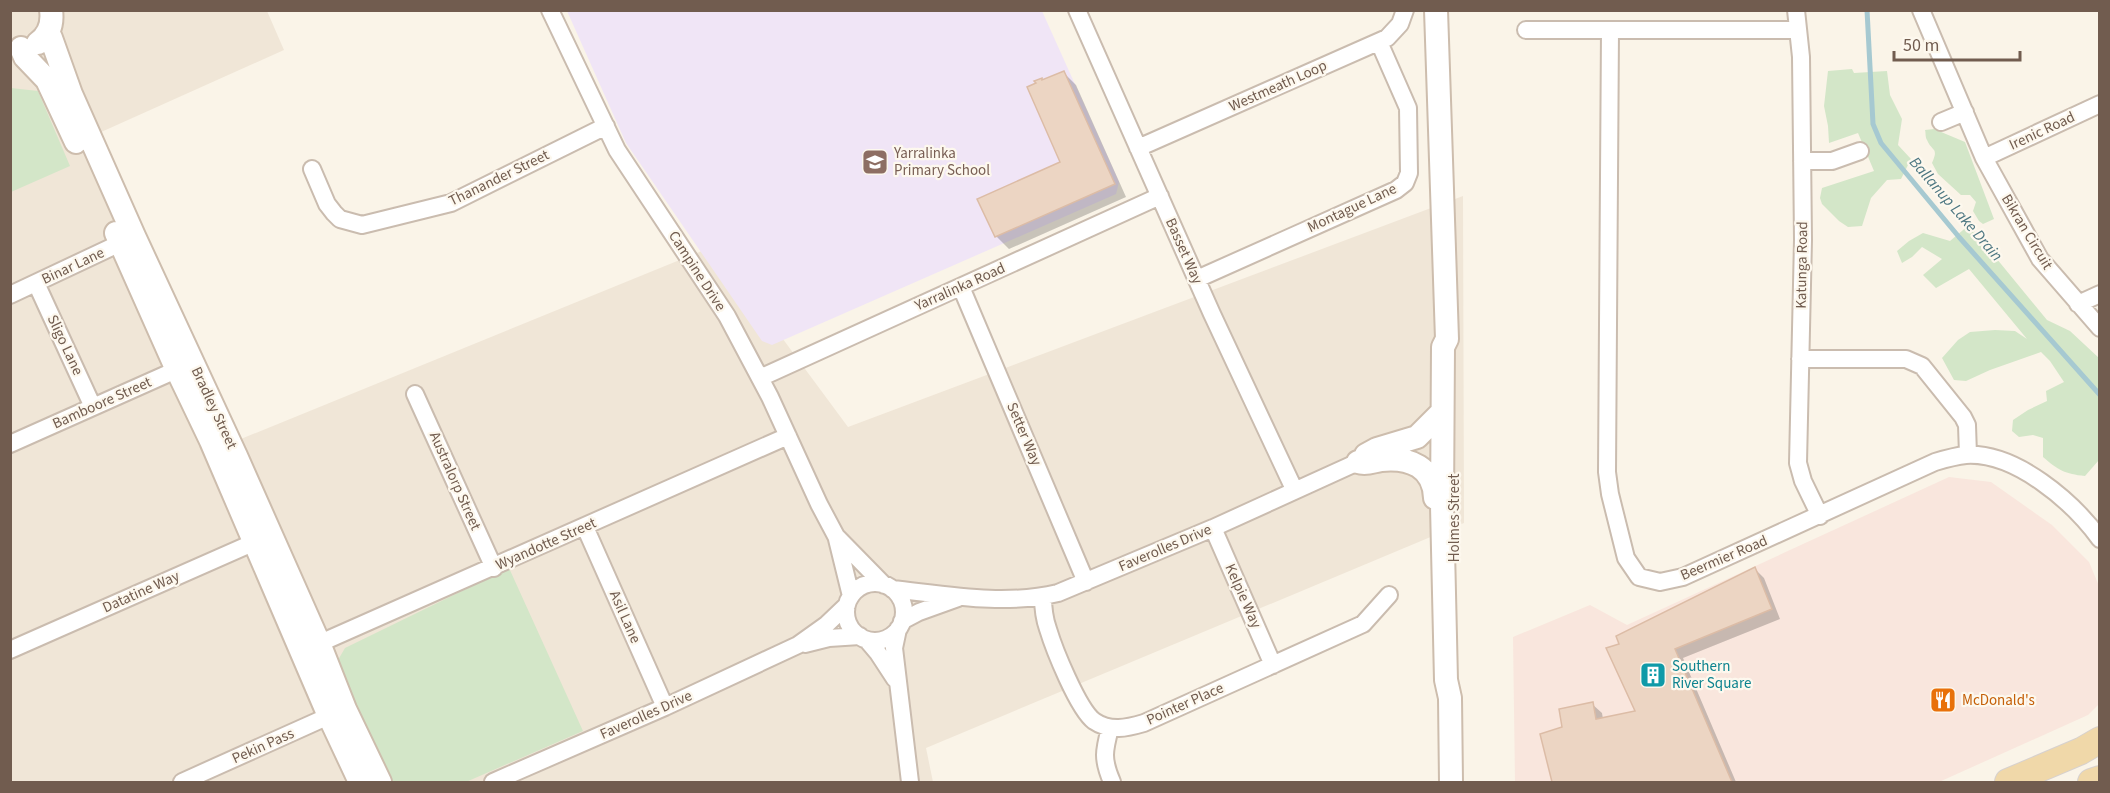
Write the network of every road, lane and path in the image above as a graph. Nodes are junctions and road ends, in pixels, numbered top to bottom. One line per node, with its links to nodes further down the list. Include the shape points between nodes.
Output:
1 (51, 10): 11 (main road)
2 (550, 10): 17 (street, Campine Drive)
3 (1077, 10): 18 (street, Basset Way)
4 (1405, 10): 12 (street, Westmeath Loop, via 1396,30)
5 (1436, 10): 32 (main road, Holmes Street)
6 (1796, 10): 10 (street, Katunga Road)
7 (1921, 10): 15 (street, Bikran Circuit)
8 (1526, 30): 9 (street)
9 (1610, 30): 10 (street); 44 (street, Beermier Road, via 1607,472 1626,558 1639,577 1660,582 1683,577)
10 (1798, 30): 21 (street, Katunga Road)
11 (48, 33): 13 (main road, via 36,44); 24 (main road, Bradley Street)
12 (1379, 42): 18 (street, Westmeath Loop); 25 (street, Montague Lane, via 1408,108 1409,173 1405,183)
13 (16, 47): 24 (main road, Bradley Street, via 47,80)
14 (2100, 104): 20 (street, Irenic Road)
15 (1965, 112): 16 (street); 20 (street, Bikran Circuit)
16 (1941, 122)
17 (606, 126): 22 (street, Thanander Street, via 451,203 362,225 333,213); 35 (street, Campine Drive, via 617,150 727,316)
18 (1138, 148): 23 (street, Basset Way)
19 (1860, 151): 21 (street, via 1844,158)
20 (1984, 158): 30 (street, Bikran Circuit, via 2040,259)
21 (1802, 161): 33 (street, Katunga Road)
22 (312, 169)
23 (1160, 196): 25 (street, Basset Way); 27 (street, Yarralinka Road)
24 (127, 239): 26 (street, Binar Lane); 34 (main road, Bradley Street)
25 (1197, 279): 43 (street, Basset Way)
26 (36, 283): 29 (street, Binar Lane); 37 (street, Sligo Lane)
27 (961, 287): 35 (street, Yarralinka Road); 51 (street, Setter Way)
28 (2100, 294): 30 (street)
29 (10, 295)
30 (2078, 304): 31 (street, Bikran Circuit)
31 (2100, 328)
32 (1447, 339): 38 (main road, Holmes Street, via 1443,347); 65 (main road, Holmes Street, via 1452,347 1454,430 1454,681)
33 (1800, 359): 41 (street, via 1915,361 1963,417 1969,436); 44 (street, Katunga Road, via 1798,463)
34 (185, 366): 37 (street, Bamboore Street); 48 (main road, Bradley Street, via 211,441)
35 (760, 378): 39 (street, Campine Drive)
36 (415, 394): 50 (street, Australorp Street)
37 (93, 407): 40 (street, Bamboore Street)
38 (1442, 412): 42 (main road, via 1417,437 1377,449); 58 (main road, Holmes Street)
39 (788, 436): 45 (street, Wyandotte Street); 47 (street, Campine Drive)
40 (10, 444)
41 (1968, 455): 44 (street, Beermier Road, via 1935,462); 49 (street, Beermier Road, via 1995,458 2020,469 2085,518)
42 (1358, 462): 43 (street, Faverolles Drive); 58 (main road, via 1403,461 1429,475 1436,514 1434,598)
43 (1294, 489): 46 (street, Faverolles Drive)
44 (1820, 516)
45 (585, 527): 50 (street, Wyandotte Street); 66 (street, Asil Lane)
46 (1213, 528): 51 (street, Faverolles Drive); 63 (street, Kelpie Way)
47 (836, 536): 52 (street, Campine Drive); 56 (street, Campine Drive)
48 (262, 539): 61 (main road, Bradley Street); 62 (street, Datatine Way)
49 (2100, 539)
50 (494, 567): 61 (street, Wyandotte Street)
51 (1086, 582): 53 (street, Faverolles Drive)
52 (888, 587): 55 (street, Faverolles Drive); 56 (street, via 866,584); 57 (street, via 902,603)
53 (1043, 596): 55 (street, Faverolles Drive); 68 (street, via 1047,628 1082,708 1096,722)
54 (1389, 596): 63 (street, Pointer Place, via 1363,624)
55 (962, 597): 57 (street, Faverolles Drive, via 919,612)
56 (849, 600): 59 (street, via 848,624); 60 (street, Faverolles Drive, via 826,625)
57 (900, 625): 59 (street, via 884,639); 64 (street, via 894,648)
58 (1445, 633): 65 (main road, Holmes Street)
59 (863, 638): 60 (street, Faverolles Drive, via 829,638); 64 (street, via 878,652)
60 (798, 645): 66 (street, Faverolles Drive)
61 (311, 647): 67 (main road, Bradley Street)
62 (10, 650)
63 (1273, 665): 68 (street, Pointer Place, via 1144,723)
64 (899, 685): 75 (street)
65 (1450, 698): 77 (main road, Holmes Street)
66 (665, 707): 74 (street, Faverolles Drive)
67 (337, 712): 71 (street, Pekin Pass); 72 (main road, Bradley Street); 73 (main road, Bradley Street)
68 (1110, 728): 76 (street, via 1104,753)
69 (2100, 740): 78 (main road)
70 (2100, 779): 79 (main road)
71 (182, 783)
72 (360, 783)
73 (380, 783)
74 (493, 783)
75 (910, 783)
76 (1112, 783)
77 (1451, 783)
78 (2008, 783)
79 (2091, 783)

